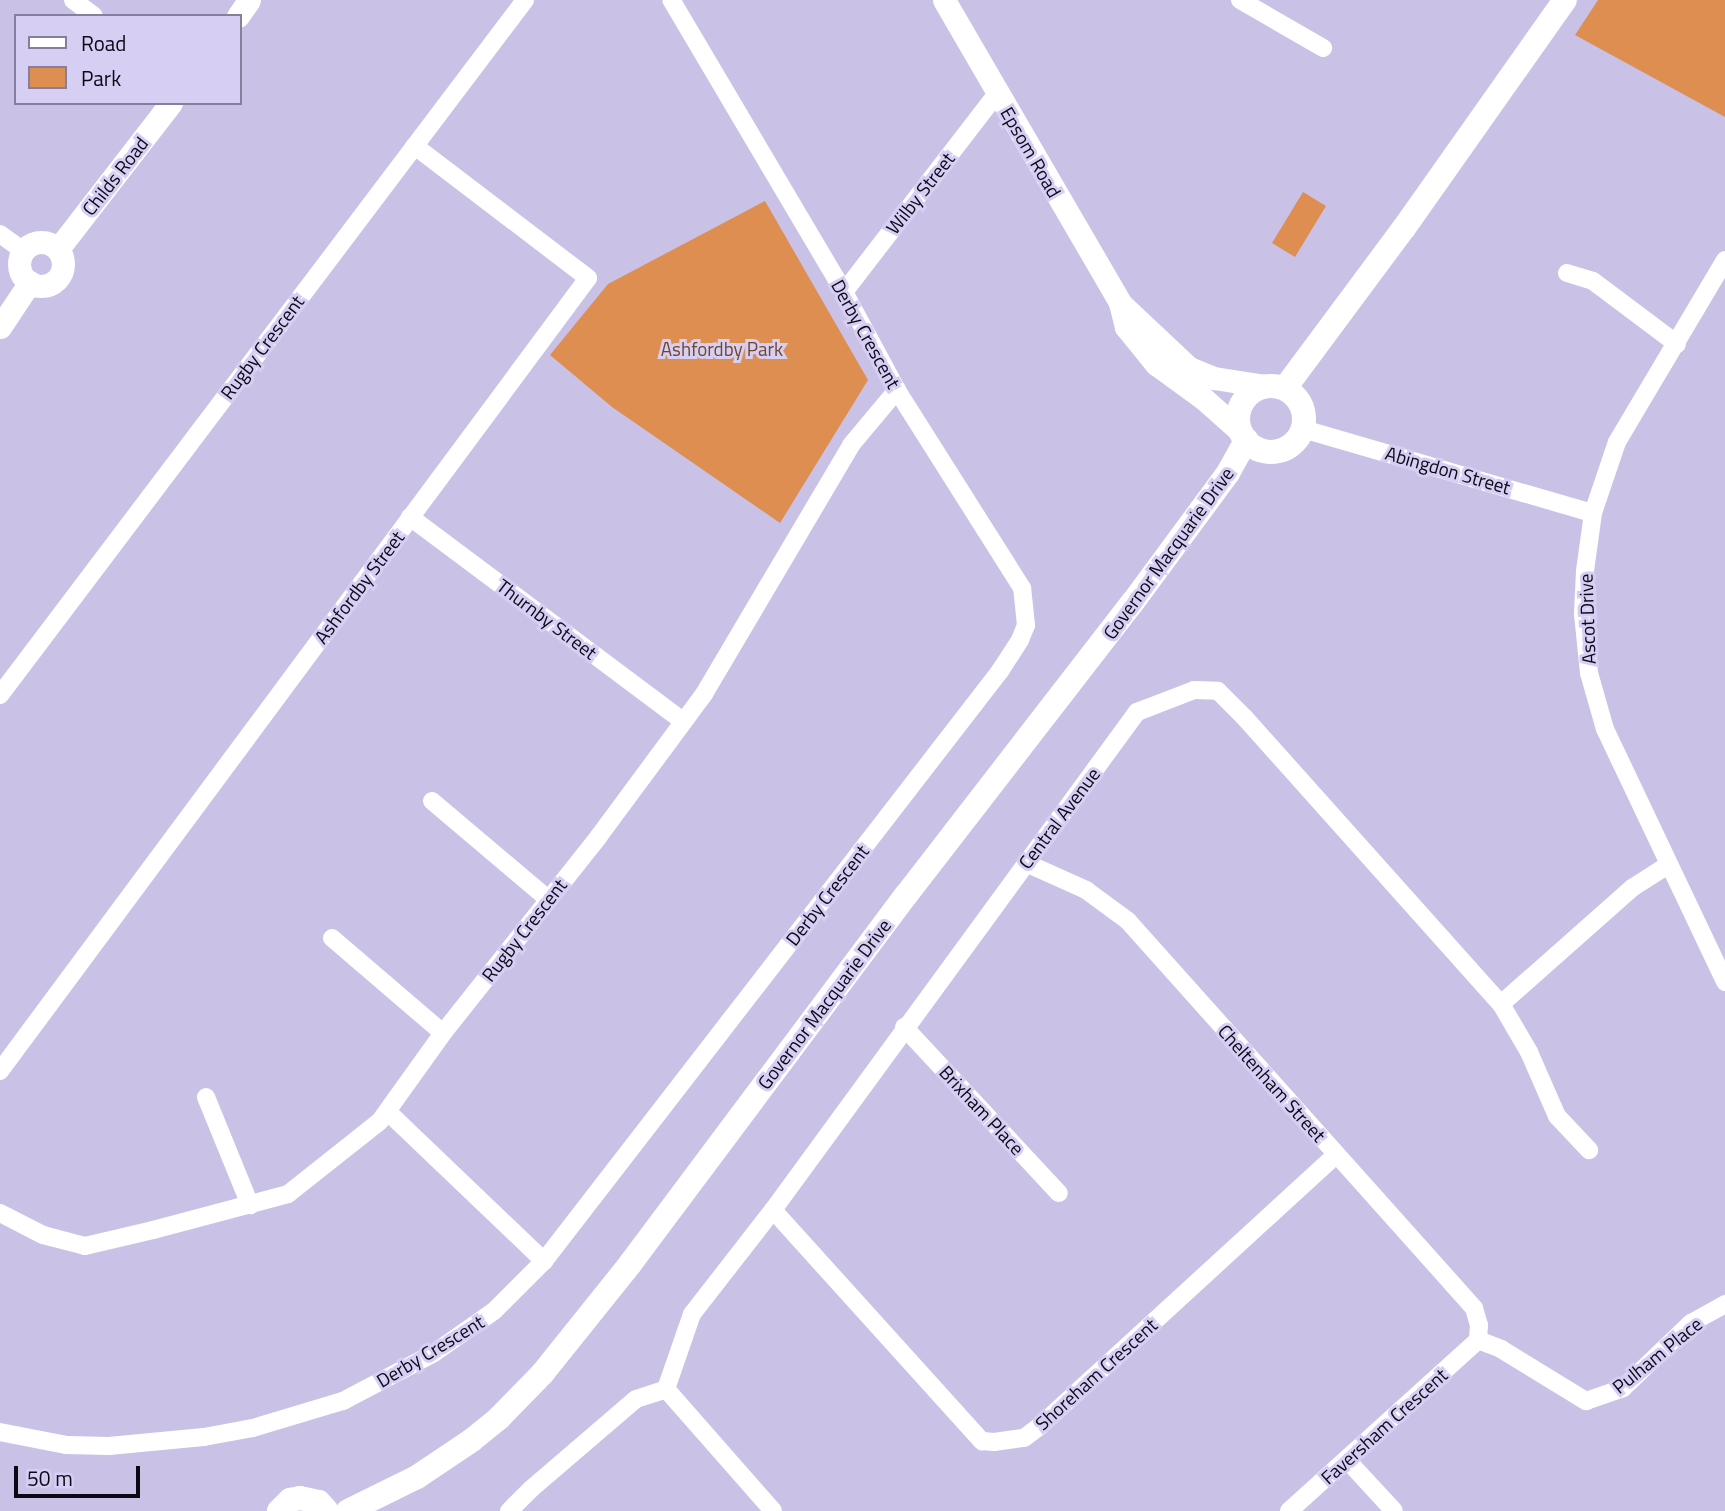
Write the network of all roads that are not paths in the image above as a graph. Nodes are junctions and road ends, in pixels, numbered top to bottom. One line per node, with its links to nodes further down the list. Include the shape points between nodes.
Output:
1 (73, 0): 7 (street)
2 (525, 0): 11 (street, Rugby Crescent)
3 (671, 0): 18 (street, Derby Crescent)
4 (944, 0): 9 (street, Epsom Road)
5 (1240, 0): 8 (street)
6 (1565, 0): 22 (main road, via 1404,228)
7 (91, 14)
8 (1323, 48)
9 (997, 93): 18 (street, Wilby Street); 19 (street, Epsom Road)
10 (169, 105): 13 (street, Childs Road)
11 (415, 146): 27 (street, Ashfordby Street, via 588,278); 28 (street, Rugby Crescent)
12 (0, 234): 14 (street)
13 (58, 249): 14 (street, via 40,242); 17 (street, via 63,265 59,276 46,285)
14 (23, 251): 17 (street, via 20,266)
15 (1725, 260): 21 (street, Ascot Drive)
16 (1567, 273): 21 (street, via 1593,281)
17 (30, 282): 20 (street)
18 (844, 292): 23 (street, Derby Crescent)
19 (1120, 303): 22 (street, Epsom Road, via 1189,368 1214,378); 25 (street, Epsom Road, via 1126,327 1156,364 1204,399)
20 (0, 327)
21 (1676, 344): 26 (street, Ascot Drive, via 1617,442)
22 (1275, 387): 24 (main road, via 1293,394 1303,410); 25 (main road, via 1247,396 1238,413)
23 (897, 390): 29 (street, Rugby Crescent, via 851,445); 48 (street, Derby Crescent, via 1022,588 1026,625 1000,671)
24 (1303, 429): 25 (main road, via 1291,445 1273,452 1262,451); 26 (street, Abingdon Street)
25 (1243, 436): 56 (main road, Governor Macquarie Drive, via 1228,472 1126,612 542,1374 472,1440 417,1477)
26 (1593, 513): 32 (street, Ascot Drive, via 1584,593 1589,673 1605,729)
27 (410, 517): 29 (street, Thurnby Street); 39 (street, Ashfordby Street)
28 (0, 695)
29 (684, 721): 33 (street, Rugby Crescent)
30 (432, 801): 33 (street)
31 (1026, 863): 36 (street, Central Avenue, via 1137,712 1194,690 1218,691); 37 (street, Central Avenue); 43 (street, Cheltenham Street, via 1086,890 1128,921)
32 (1668, 864): 35 (street, Ascot Drive); 36 (street, via 1632,888)
33 (548, 899): 38 (street, Rugby Crescent)
34 (332, 938): 38 (street)
35 (1725, 982)
36 (1501, 1004): 42 (street, Central Avenue, via 1529,1052 1557,1116)
37 (904, 1027): 44 (street, Brixham Place); 46 (street, Central Avenue)
38 (443, 1033): 41 (street, Rugby Crescent)
39 (0, 1071)
40 (206, 1097): 45 (street)
41 (388, 1112): 45 (street, Rugby Crescent, via 289,1194); 48 (street)
42 (1589, 1150)
43 (1336, 1155): 46 (street, Shoreham Crescent, via 1041,1426 1024,1438 994,1443 982,1440); 50 (street, Cheltenham Street, via 1474,1308)
44 (1059, 1193)
45 (250, 1205): 47 (street, Rugby Crescent, via 85,1246 43,1235)
46 (773, 1210): 51 (street, Central Avenue, via 692,1314)
47 (0, 1213)
48 (544, 1261): 52 (street, Derby Crescent, via 494,1311 434,1353 343,1401 298,1416 204,1437 109,1446 66,1445)
49 (1725, 1304): 50 (street, Pulham Place, via 1691,1323 1623,1388 1586,1401)
50 (1478, 1340): 53 (street, Faversham Crescent)
51 (666, 1389): 57 (street, via 636,1398); 58 (street)
52 (0, 1432)
53 (1348, 1460): 59 (street, Faversham Crescent); 60 (street)
54 (279, 1511): 55 (main road, via 300,1497 319,1502)
55 (327, 1511)
56 (348, 1511)
57 (509, 1511)
58 (773, 1511)
59 (1289, 1511)
60 (1394, 1511)

